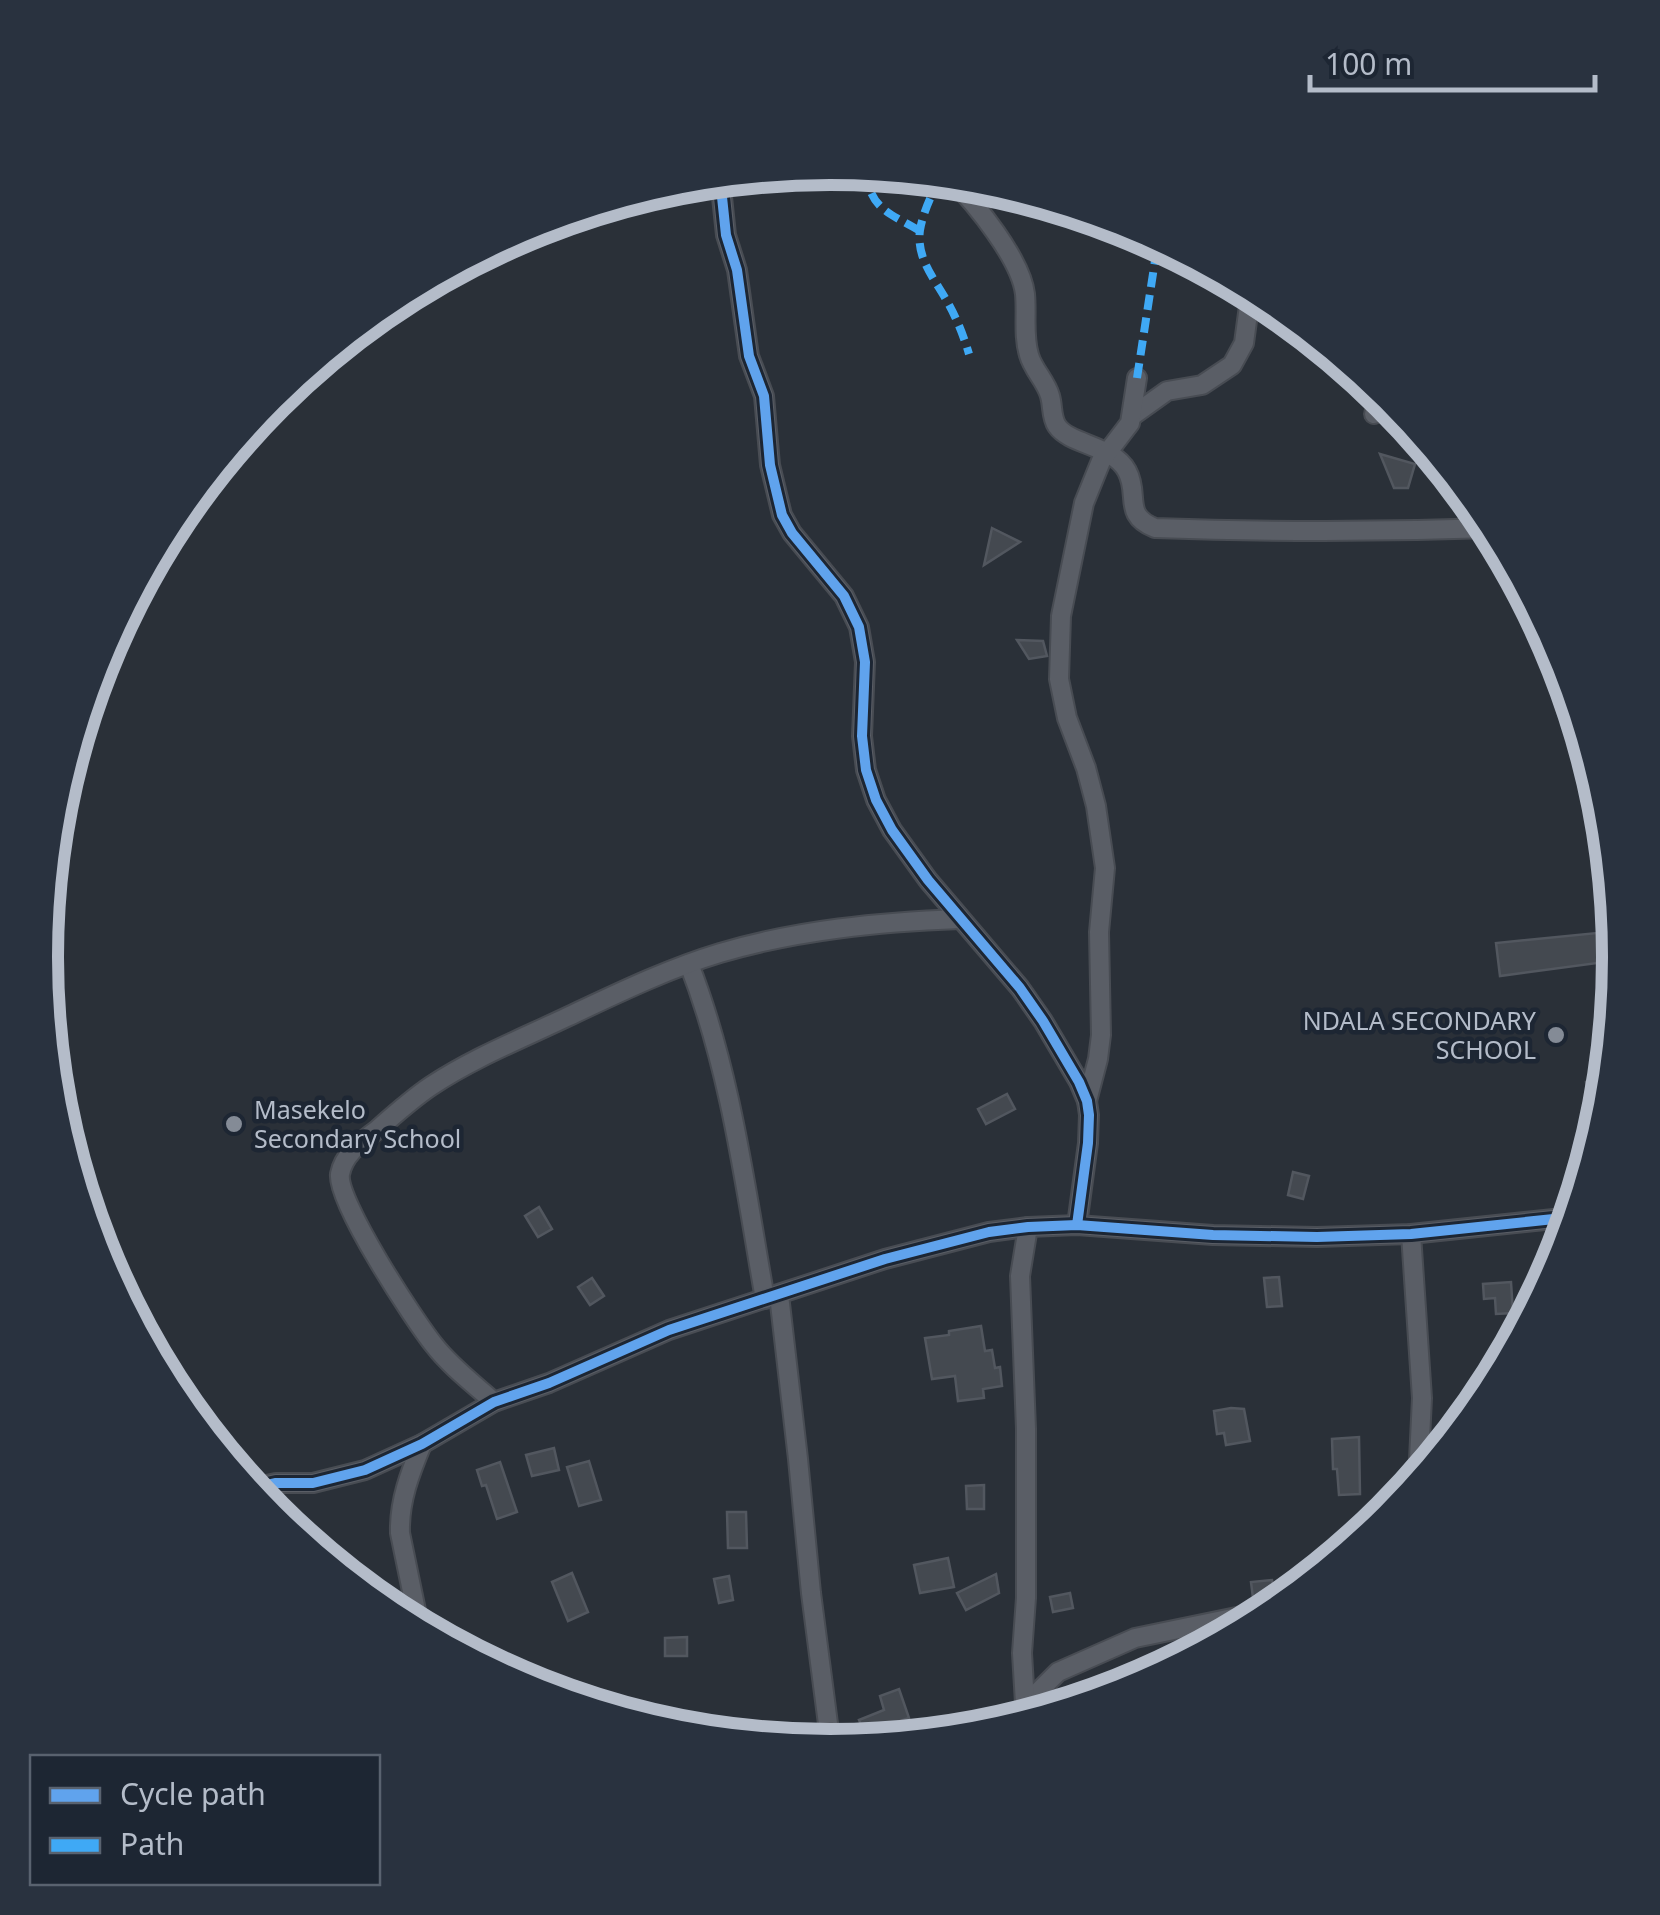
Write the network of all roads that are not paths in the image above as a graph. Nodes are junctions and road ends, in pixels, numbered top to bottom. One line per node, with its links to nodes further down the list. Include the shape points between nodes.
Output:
1 (722, 193): 10 (street, via 782,515 844,596 859,627 863,756 876,800)
2 (971, 198): 8 (street, via 1023,286 1030,360 1051,397 1056,425)
3 (1249, 309): 7 (street, via 1244,344 1232,365 1202,384 1167,391)
4 (1137, 378): 7 (street)
5 (1378, 413): 6 (street)
6 (1374, 414)
7 (1132, 416): 8 (street)
8 (1106, 452): 9 (street, via 1128,472 1135,513 1155,528); 12 (street, via 1084,503 1059,653 1064,706 1096,806 1105,868 1101,1035)
9 (1472, 529)
10 (960, 919): 11 (street, via 790,936); 12 (street, via 1043,1021)
11 (689, 964): 17 (street, via 715,1038); 18 (street, via 445,1078 350,1152 343,1165 346,1199 414,1316 436,1348)
12 (1086, 1100): 14 (street, via 1088,1143)
13 (1558, 1218): 16 (street)
14 (1077, 1225): 15 (street); 16 (street, via 1213,1236)
15 (1028, 1227): 17 (street, via 935,1244); 25 (street, via 1020,1276)
16 (1411, 1234): 20 (street, via 1422,1398)
17 (772, 1297): 18 (street, via 669,1330); 26 (street)
18 (494, 1402): 19 (street)
19 (422, 1444): 21 (street, via 339,1478); 22 (street, via 400,1520)
20 (1419, 1457)
21 (266, 1485)
22 (416, 1609)
23 (1229, 1619): 24 (street, via 1135,1638 1058,1672)
24 (1033, 1703)
25 (1026, 1705)
26 (830, 1730)

